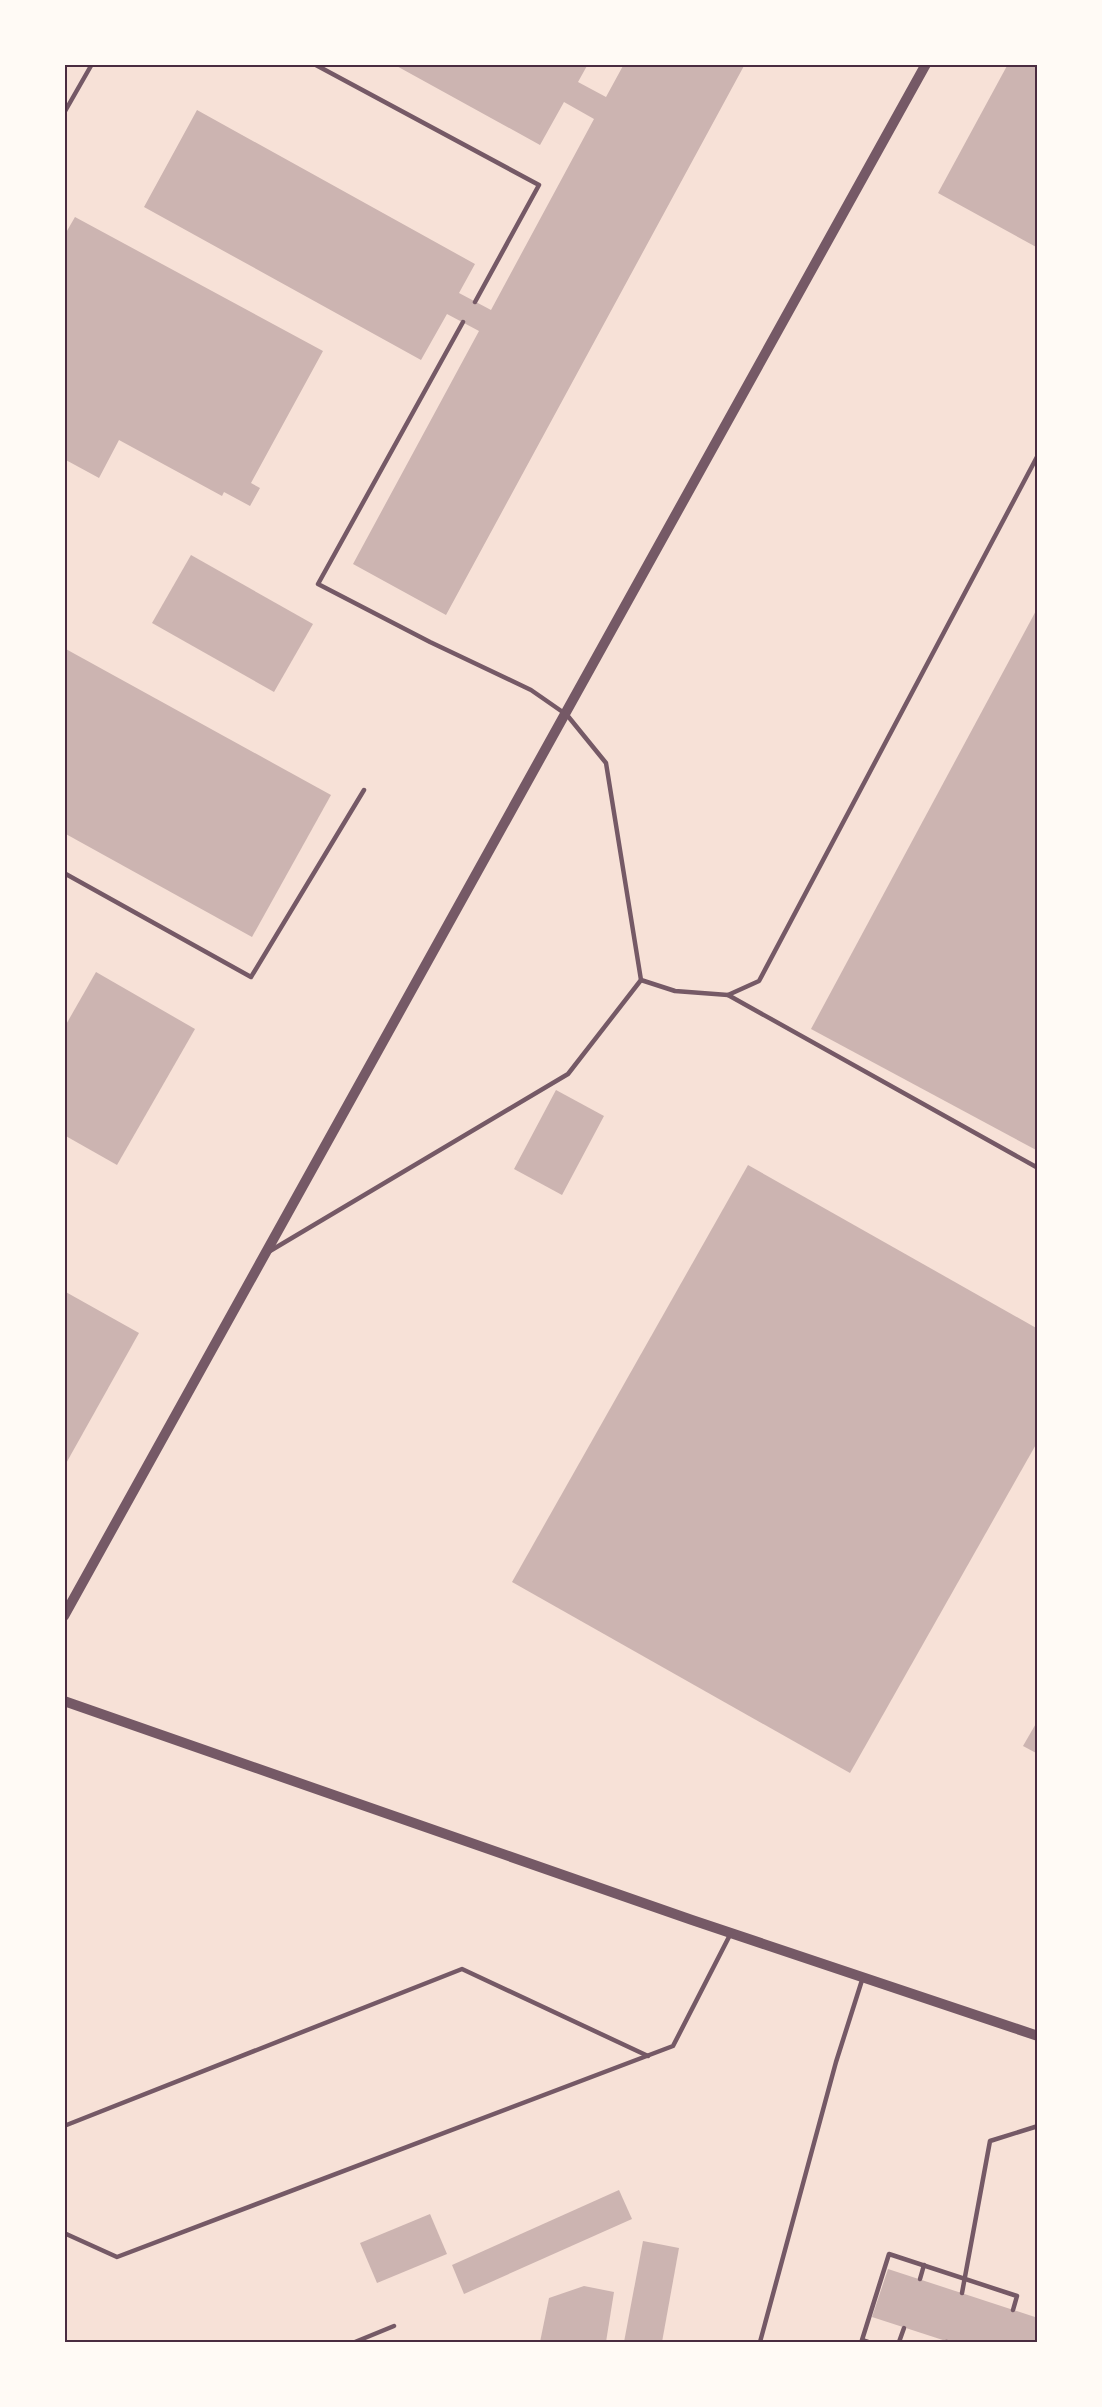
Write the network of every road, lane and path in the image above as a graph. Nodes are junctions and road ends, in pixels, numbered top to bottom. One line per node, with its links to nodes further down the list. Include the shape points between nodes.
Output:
1 (93, 64): 4 (lane)
2 (314, 64): 5 (lane, via 539,185)
3 (926, 64): 8 (street)
4 (64, 113)
5 (475, 302)
6 (463, 322): 8 (lane, via 318,584 531,690)
7 (1038, 455): 12 (lane, via 759,981)
8 (567, 715): 11 (lane, via 606,763); 14 (street)
9 (364, 790): 10 (lane, via 251,977)
10 (64, 873)
11 (641, 980): 12 (lane, via 675,991); 14 (lane, via 568,1074)
12 (728, 994): 13 (lane)
13 (1038, 1168)
14 (265, 1254): 15 (street)
15 (64, 1616)
16 (64, 1701): 17 (street)
17 (730, 1933): 18 (street); 20 (lane, via 674,2046)
18 (863, 1977): 19 (street); 32 (lane)
19 (1038, 2036)
20 (648, 2056): 21 (lane, via 462,1969); 23 (lane, via 117,2257)
21 (64, 2126)
22 (1038, 2126): 26 (lane, via 990,2141)
23 (64, 2234)
24 (924, 2265): 25 (lane); 26 (lane); 33 (lane, via 890,2254 862,2340)
25 (920, 2279)
26 (967, 2279): 27 (lane); 28 (lane, via 1017,2296)
27 (962, 2293)
28 (1013, 2310)
29 (394, 2326): 31 (lane)
30 (904, 2328): 34 (lane)
31 (355, 2343)
32 (760, 2343)
33 (868, 2343)
34 (899, 2343)

